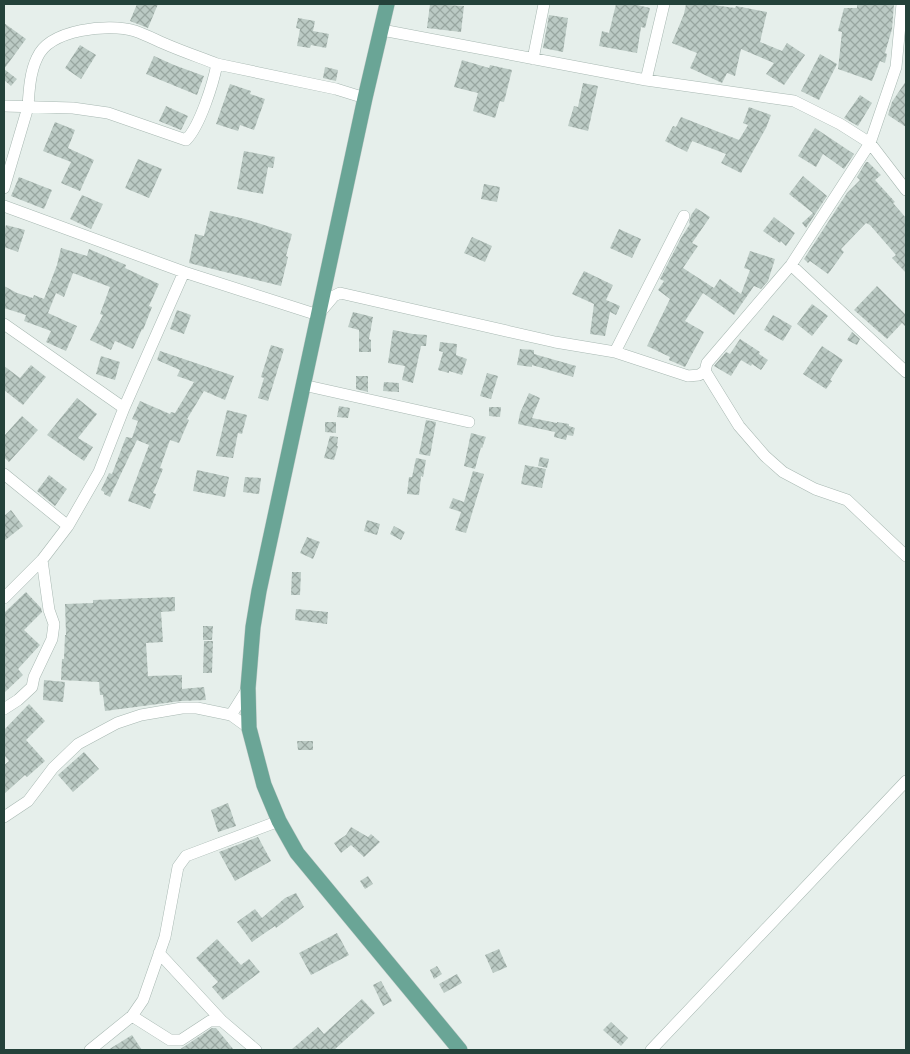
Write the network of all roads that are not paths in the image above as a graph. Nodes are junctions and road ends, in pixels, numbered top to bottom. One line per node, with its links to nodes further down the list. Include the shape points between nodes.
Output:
1 (387, 4): 5 (main road)
2 (544, 4): 6 (street)
3 (664, 4): 8 (street)
4 (902, 4): 12 (street, via 896,67)
5 (382, 30): 6 (street); 9 (main road)
6 (533, 60): 8 (street)
7 (217, 64): 9 (street); 11 (street, via 196,125 186,140 108,113); 11 (street, via 134,31 99,27 67,34 49,44 37,56)
8 (646, 80): 12 (street, via 794,101)
9 (365, 98): 19 (main road)
10 (4, 106): 11 (street)
11 (28, 107): 13 (street)
12 (870, 143): 14 (street); 17 (street)
13 (4, 188)
14 (906, 190)
15 (4, 206): 18 (street)
16 (684, 216): 21 (street)
17 (791, 265): 22 (street, via 707,363); 23 (street)
18 (184, 272): 19 (street); 25 (street)
19 (318, 315): 21 (street, via 340,293 555,342); 24 (main road)
20 (4, 324): 25 (street)
21 (615, 352): 22 (street, via 688,376)
22 (705, 371): 29 (street, via 739,426 765,456 783,472 815,490 847,500)
23 (906, 372)
24 (303, 385): 26 (street); 32 (main road, via 259,590)
25 (124, 408): 28 (street, via 99,472)
26 (468, 422)
27 (4, 474): 28 (street)
28 (68, 526): 30 (street)
29 (906, 556)
30 (42, 560): 31 (street); 33 (street, via 54,624 52,639 32,687)
31 (4, 598)
32 (248, 688): 34 (street); 35 (main road)
33 (4, 709)
34 (231, 715): 35 (street); 37 (street, via 182,708 117,722 78,744 53,768 28,800)
35 (250, 728): 38 (main road, via 264,784)
36 (906, 781): 45 (street)
37 (4, 818)
38 (279, 822): 39 (street, via 186,856 178,867); 44 (main road, via 297,853)
39 (160, 953): 40 (street, via 143,1000); 41 (street)
40 (132, 1016): 41 (street, via 170,1040 181,1040 210,1021); 42 (street)
41 (222, 1020): 43 (street)
42 (90, 1050)
43 (256, 1050)
44 (460, 1050)
45 (651, 1050)

